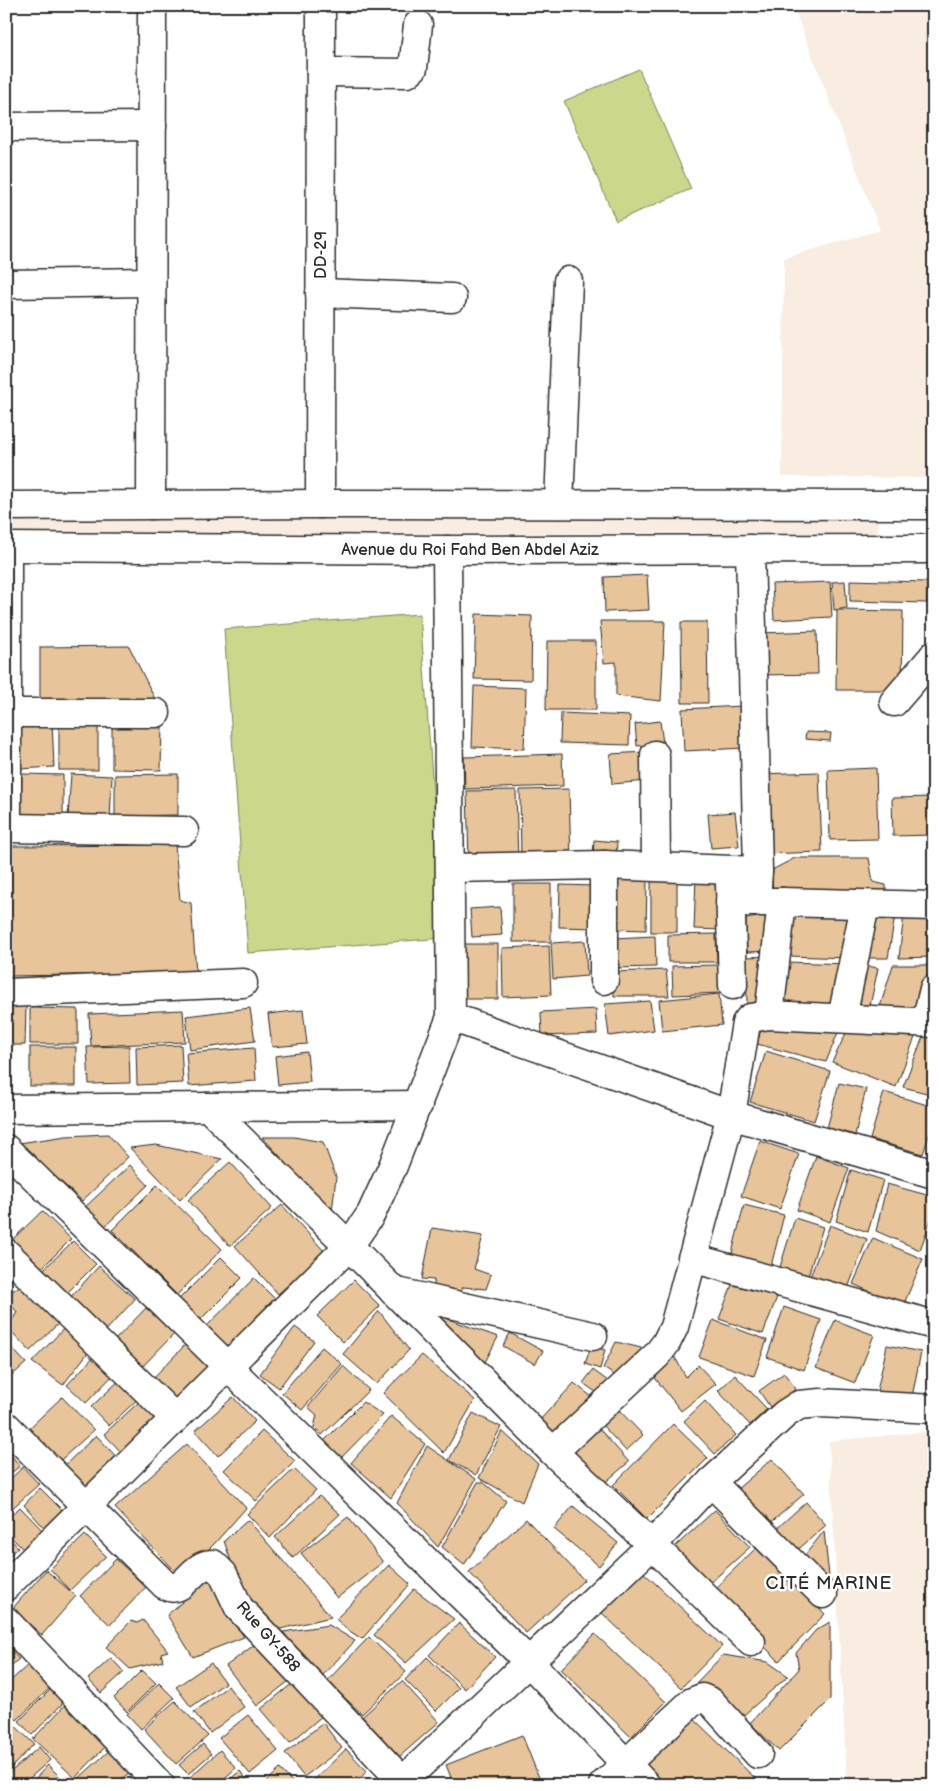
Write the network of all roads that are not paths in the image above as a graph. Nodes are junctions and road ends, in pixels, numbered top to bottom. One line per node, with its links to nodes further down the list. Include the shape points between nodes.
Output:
1 (152, 6): 5 (street)
2 (321, 6): 4 (street, DD-29)
3 (418, 25): 4 (street, via 413,68 406,73)
4 (321, 72): 10 (street, DD-29)
5 (152, 126): 6 (street); 7 (street)
6 (6, 127)
7 (151, 282): 9 (street); 14 (street)
8 (568, 282): 13 (street)
9 (6, 284)
10 (320, 292): 11 (street); 12 (street, DD-29)
11 (452, 298)
12 (320, 504): 13 (street); 14 (street)
13 (559, 504): 15 (street)
14 (151, 505): 16 (street)
15 (934, 505)
16 (6, 506)
17 (7, 547): 20 (street, Avenue du Roi Fahd Ben Abdel Aziz); 24 (street)
18 (750, 549): 19 (street, Avenue du Roi Fahd Ben Abdel Aziz); 20 (street, Avenue du Roi Fahd Ben Abdel Aziz); 32 (street)
19 (934, 549)
20 (447, 550): 30 (street)
21 (934, 655): 22 (street)
22 (894, 702)
23 (156, 712): 24 (street)
24 (6, 713): 26 (street)
25 (655, 755): 29 (street)
26 (7, 828): 27 (street)
27 (184, 831)
28 (604, 865): 29 (street); 30 (street); 37 (street)
29 (656, 866): 31 (street)
30 (451, 868): 43 (street)
31 (730, 871): 32 (street); 33 (street)
32 (758, 871): 34 (street)
33 (730, 902): 34 (street); 39 (street)
34 (769, 902): 35 (street); 42 (street)
35 (865, 905): 36 (street); 44 (street)
36 (934, 906)
37 (604, 980)
38 (243, 983): 41 (street)
39 (734, 984)
40 (934, 989): 45 (street)
41 (6, 993)
42 (769, 1014): 44 (street); 49 (street, via 750,1018 746,1023)
43 (451, 1017): 46 (street); 49 (street)
44 (842, 1018): 45 (street)
45 (930, 1022)
46 (418, 1105): 47 (street); 52 (street, via 371,1214)
47 (208, 1107): 48 (street); 52 (street)
48 (6, 1109)
49 (732, 1115): 51 (street); 53 (street)
50 (6, 1149): 58 (street)
51 (934, 1174)
52 (349, 1246): 55 (street); 58 (street)
53 (692, 1258): 56 (street); 62 (street, via 674,1327 666,1343)
54 (10, 1266): 60 (street)
55 (393, 1291): 57 (street); 62 (street)
56 (934, 1325)
57 (594, 1336)
58 (229, 1366): 60 (street); 70 (street)
59 (934, 1409): 63 (street, via 821,1403 799,1405 785,1414)
60 (175, 1418): 64 (street)
61 (6, 1426): 64 (street)
62 (553, 1452): 65 (street)
63 (712, 1482): 65 (street); 67 (street)
64 (87, 1506): 66 (street); 73 (street, Rue GY-588, via 170,1589 177,1588 202,1565 213,1564 224,1574 240,1608)
65 (652, 1545): 69 (street); 70 (street)
66 (6, 1586)
67 (824, 1594)
68 (6, 1621): 74 (street)
69 (751, 1642)
70 (528, 1662): 72 (street); 73 (street)
71 (758, 1754): 72 (street, via 711,1702 702,1698 692,1702)
72 (626, 1764): 75 (street); 76 (street)
73 (405, 1783)
74 (160, 1785)
75 (603, 1785)
76 (646, 1785)

